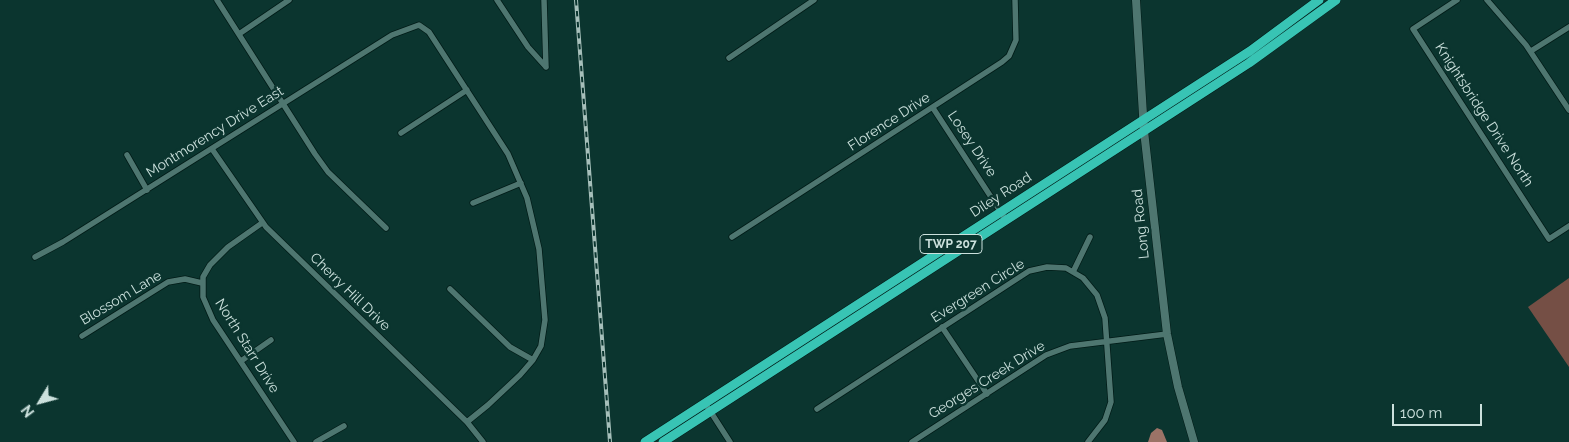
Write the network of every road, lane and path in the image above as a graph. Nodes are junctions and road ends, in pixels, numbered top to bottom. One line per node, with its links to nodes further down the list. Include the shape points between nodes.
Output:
1 (217, 0): 13 (street)
2 (289, 0): 13 (street)
3 (497, 0): 4 (street, via 528,47 546,67)
4 (544, 0)
5 (814, 0): 15 (street)
6 (1015, 0): 18 (street, Florence Drive, via 1016,40 1009,56)
7 (1136, 0): 20 (main road, Long Road)
8 (1319, 0): 20 (highway, Diley Road / TWP 207, via 1261,44)
9 (1336, 0): 21 (highway, Diley Road / TWP 207, via 1267,51)
10 (1457, 0): 30 (street, Knightsbridge Drive North, via 1413,29 1549,239)
11 (1487, 0): 14 (street)
12 (1569, 27): 14 (street)
13 (239, 34): 17 (street)
14 (1531, 52): 19 (street)
15 (729, 58)
16 (467, 90): 17 (street, Montmorency Drive East, via 429,32 419,25 392,35); 22 (street); 25 (street, via 508,154)
17 (283, 104): 23 (street, Montmorency Drive East); 31 (street, via 328,172)
18 (933, 108): 28 (street, Losey Drive); 33 (street, Florence Drive)
19 (1569, 110)
20 (1143, 120): 21 (main road, Long Road); 28 (highway, Diley Road / TWP 207)
21 (1144, 131): 28 (highway, Diley Road / TWP 207); 39 (main road, Long Road)
22 (401, 133)
23 (212, 149): 26 (street, Montmorency Drive East); 29 (street, Cherry Hill Drive)
24 (127, 155): 26 (street)
25 (521, 183): 27 (street); 43 (street, via 536,232 545,320 541,346)
26 (147, 190): 34 (street, Montmorency Drive East)
27 (473, 203)
28 (1004, 216): 46 (highway, Diley Road / TWP 207)
29 (262, 223): 36 (street, via 217,256 205,272); 48 (street, Cherry Hill Drive)
30 (1569, 226)
31 (386, 228)
32 (1090, 237): 35 (street)
33 (732, 238)
34 (35, 258)
35 (1073, 272): 38 (street, Evergreen Circle, via 1066,268 1047,267 1030,271); 42 (street, Evergreen Circle, via 1098,295 1105,318)
36 (202, 284): 40 (street, Blossom Lane, via 186,280 168,282); 44 (street, North Starr Drive, via 209,312)
37 (450, 289): 43 (street, via 510,347)
38 (942, 328): 45 (street); 47 (street, Evergreen Circle)
39 (1167, 334): 42 (street, Georges Creek Drive); 58 (main road, Long Road)
40 (82, 336)
41 (271, 340): 44 (street)
42 (1106, 341): 45 (street, Georges Creek Drive, via 1070,346 1046,355); 57 (street, Evergreen Circle, via 1111,402 1105,420)
43 (533, 360): 48 (street)
44 (241, 361): 50 (street, North Starr Drive)
45 (987, 394): 56 (street, Georges Creek Drive)
46 (708, 407): 53 (highway, Diley Road / TWP 207); 54 (highway, Diley Road / TWP 207); 55 (street)
47 (817, 408)
48 (467, 422): 52 (street, Cherry Hill Drive)
49 (344, 426): 51 (street)
50 (294, 442)
51 (316, 442)
52 (483, 442)
53 (645, 442)
54 (663, 442)
55 (730, 442)
56 (912, 442)
57 (1088, 442)
58 (1194, 442)

